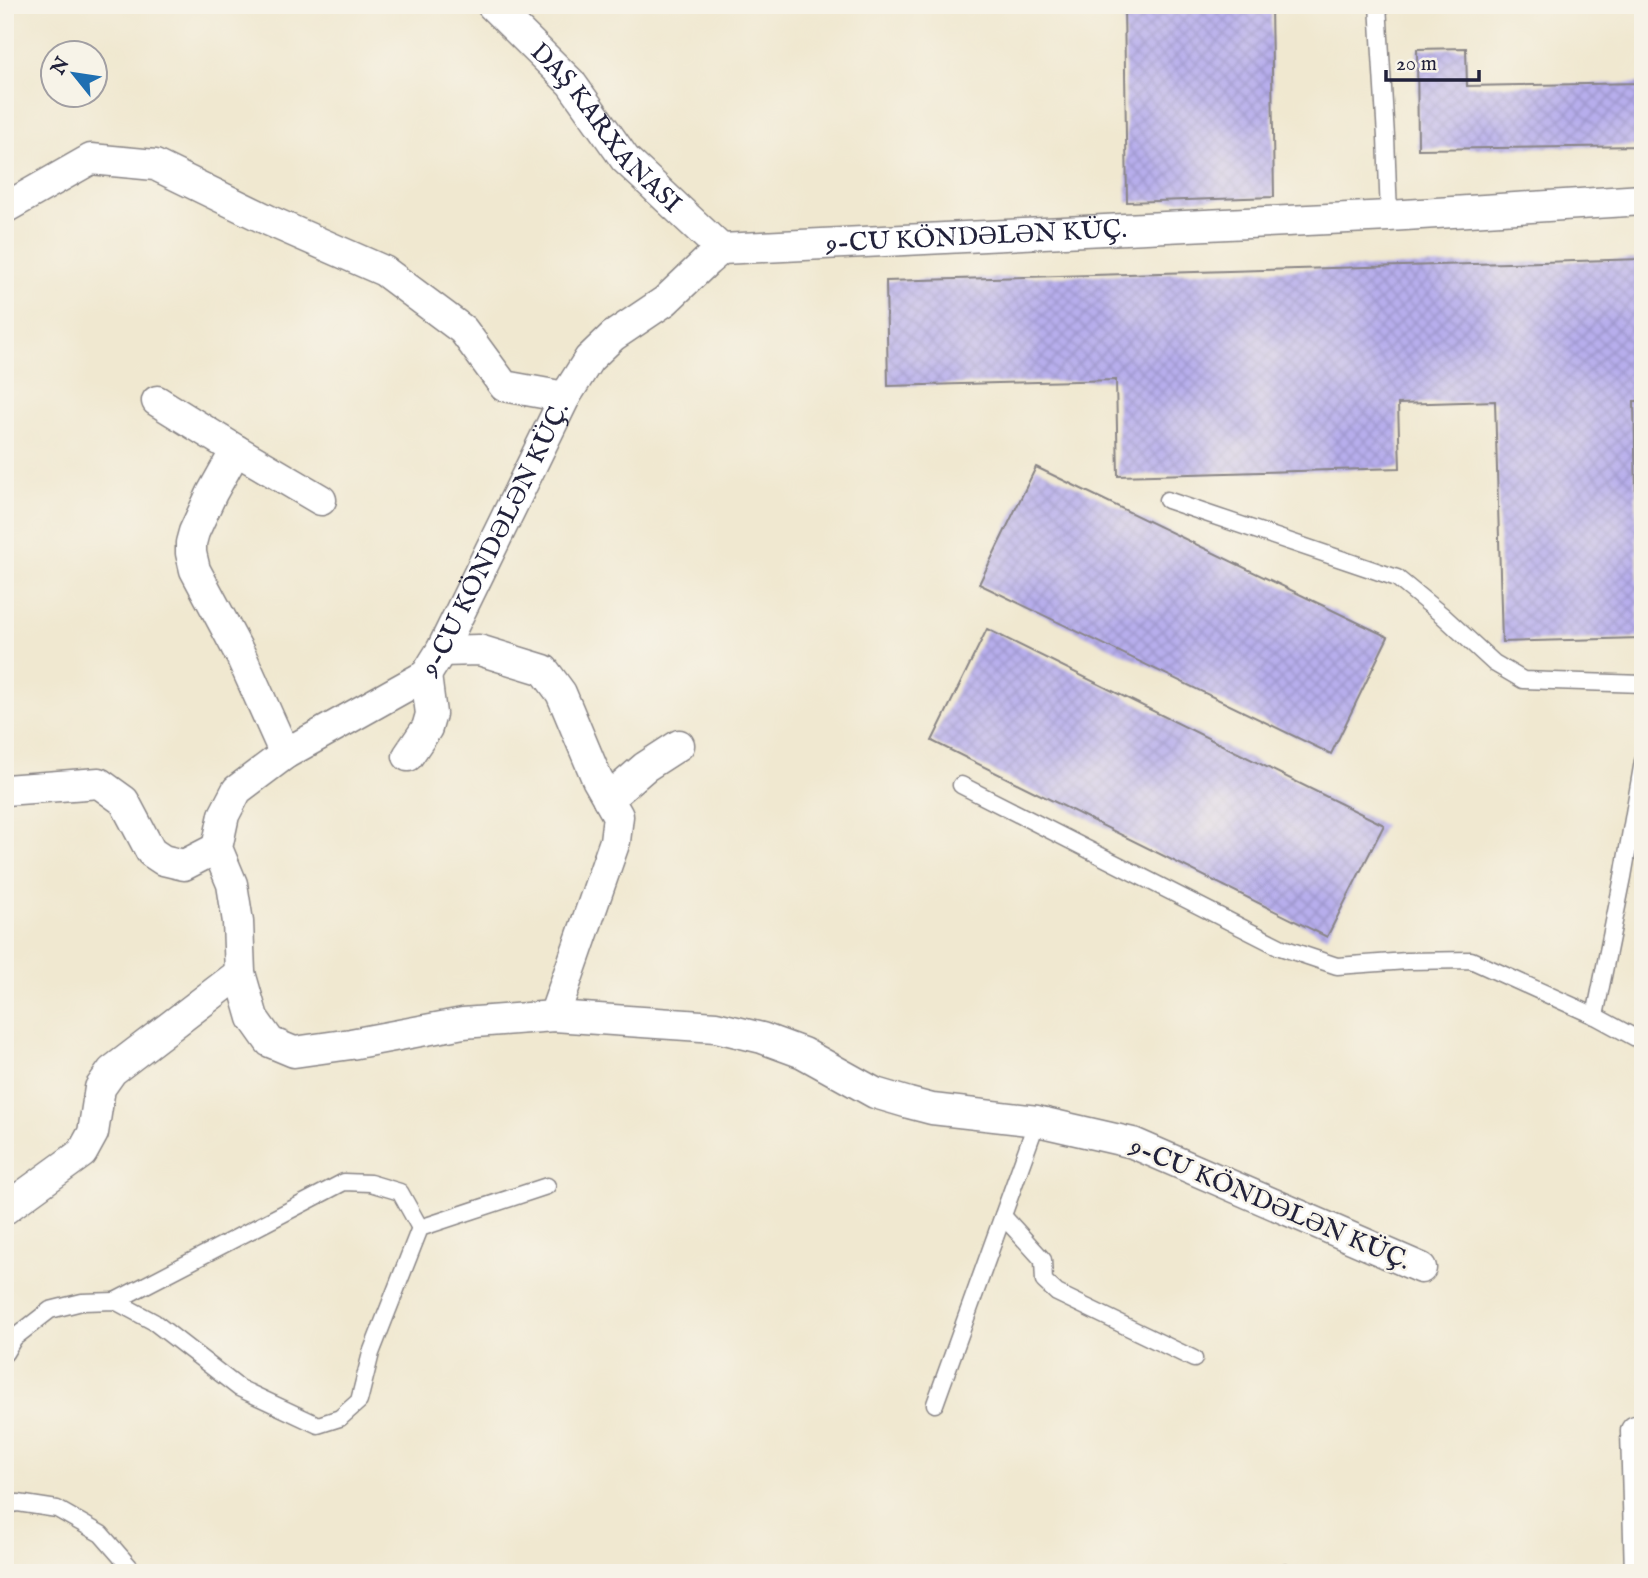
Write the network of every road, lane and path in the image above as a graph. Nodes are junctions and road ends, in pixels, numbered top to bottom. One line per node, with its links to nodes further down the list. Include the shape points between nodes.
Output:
1 (492, 5): 6 (street, via 570,83 625,159)
2 (1378, 5): 5 (lane)
3 (1643, 200): 5 (street, 9-CU KÖNDƏLƏN KÜÇ.)
4 (5, 208): 7 (street, via 91,159 155,165 384,271 463,330 503,386)
5 (1389, 216): 6 (street, 9-CU KÖNDƏLƏN KÜÇ.)
6 (721, 249): 7 (street, 9-CU KÖNDƏLƏN KÜÇ., via 665,301 613,336 589,359)
7 (565, 397): 12 (street, 9-CU KÖNDƏLƏN KÜÇ.)
8 (157, 401): 9 (street)
9 (236, 450): 10 (street); 15 (street, via 194,532 191,553 195,570 241,656)
10 (321, 500)
11 (1167, 500): 13 (lane, via 1396,578 1494,663 1523,680)
12 (433, 663): 15 (street, 9-CU KÖNDƏLƏN KÜÇ.); 16 (street, via 431,714); 20 (street, via 479,650 544,670 561,693)
13 (1643, 684)
14 (679, 745): 20 (street)
15 (285, 754): 21 (street, 9-CU KÖNDƏLƏN KÜÇ., via 237,790 224,815)
16 (408, 756)
17 (1643, 761): 24 (lane)
18 (961, 785): 24 (lane, via 1280,947 1337,966 1471,960)
19 (5, 790): 21 (street, via 99,783 124,801 151,852 163,860 184,865)
20 (608, 799): 23 (street, via 618,817 615,841)
21 (217, 848): 22 (street, 9-CU KÖNDƏLƏN KÜÇ., via 232,884)
22 (240, 974): 23 (street, 9-CU KÖNDƏLƏN KÜÇ., via 253,1018 270,1042 294,1052 463,1024); 28 (street, via 112,1071 100,1088 93,1133 82,1153)
23 (554, 1016): 26 (street, 9-CU KÖNDƏLƏN KÜÇ., via 716,1027 803,1053 875,1093 932,1109)
24 (1595, 1016): 25 (lane)
25 (1643, 1042)
26 (1037, 1121): 29 (lane); 31 (street, 9-CU KÖNDƏLƏN KÜÇ., via 1133,1143)
27 (547, 1186): 30 (lane)
28 (5, 1209)
29 (1003, 1216): 34 (lane, via 1043,1259 1044,1281 1057,1293); 35 (lane)
30 (420, 1228): 32 (lane, via 401,1192 370,1183 344,1182); 32 (lane, via 372,1353 359,1401 340,1418 318,1425 239,1388 154,1322)
31 (1421, 1268)
32 (115, 1301): 33 (lane, via 82,1302 50,1310 15,1338)
33 (5, 1353)
34 (1194, 1359)
35 (935, 1404)
36 (1636, 1431): 39 (street)
37 (5, 1505): 38 (lane, via 57,1509 101,1534)
38 (135, 1573)
39 (1640, 1573)

